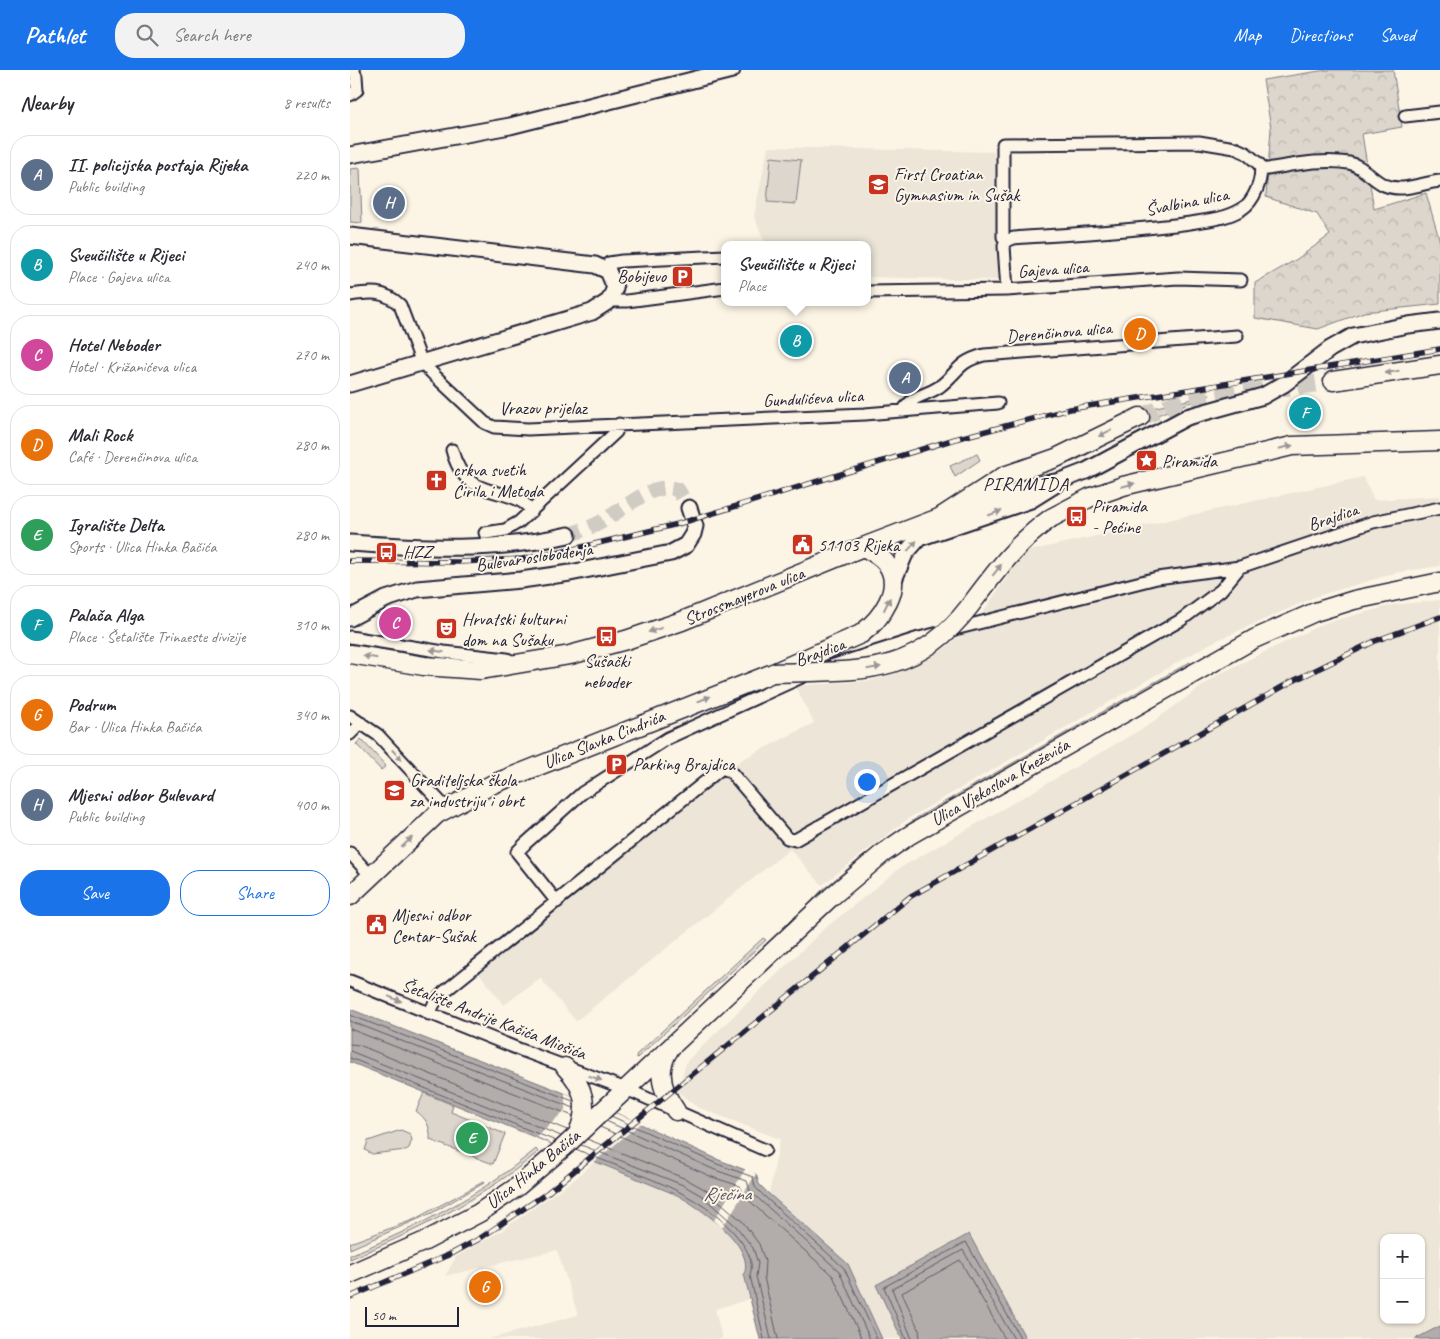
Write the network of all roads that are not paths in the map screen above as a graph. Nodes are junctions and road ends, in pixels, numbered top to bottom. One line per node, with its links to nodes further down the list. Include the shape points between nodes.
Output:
1 (353, 70): 3 (street, via 356,90)
2 (732, 70): 6 (street, via 510,126)
3 (350, 95)
4 (1440, 112): 5 (street)
5 (1405, 116)
6 (350, 155)
7 (1261, 170): 8 (street, via 1318,162 1346,162 1357,165 1372,178 1393,188); 10 (street, Švalbina ulica, via 1248,205 1222,218 1164,227); 10 (street, via 1246,153 1199,142 1003,144 1003,237)
8 (1440, 181)
9 (350, 236): 12 (street)
10 (1006, 241): 15 (street)
11 (721, 256): 12 (street, via 613,261)
12 (604, 268): 18 (street, via 611,274 615,288)
13 (1241, 280): 15 (street, Gajeva ulica, via 1178,278)
14 (721, 289): 18 (street)
15 (1007, 290): 16 (street, Gajeva ulica)
16 (871, 292)
17 (350, 295): 21 (street, via 375,292 394,299 400,305)
18 (609, 301): 21 (street, via 592,312)
19 (1440, 321): 31 (street, via 1353,336 1338,343 1273,392 1172,423 1086,471)
20 (1237, 336): 26 (street, Derenčinova ulica, via 984,355 963,363 940,386 916,396)
21 (422, 363): 24 (street); 28 (street, Vrazov prijelaz, via 469,409 494,427 528,429)
22 (1440, 365): 23 (main road, one-way to 23)
23 (1334, 381)
24 (350, 384)
25 (998, 403): 26 (street, Gundulićeva ulica)
26 (903, 410): 28 (street, Gundulićeva ulica)
27 (1140, 417): 35 (main road, Strossmayerova ulica, one-way to 35, via 1056,458 1004,476)
28 (624, 424): 34 (street)
29 (1440, 441): 47 (main road, one-way to 29, bridge, via 870,669 918,653 958,621 1014,550 1051,518 1089,498 1123,486 1292,446)
30 (452, 450): 34 (street, via 459,469 475,484 491,493 526,503)
31 (1060, 481): 35 (street, via 1025,488); 41 (street, one-way to 31, via 905,554 919,538 1031,500)
32 (689, 508): 43 (street, Bulevar oslobođenja, via 695,526 693,534 686,545 670,553 570,574 417,589)
33 (1440, 508): 40 (street, Brajdica, via 1373,522)
34 (532, 511): 36 (street, via 505,530)
35 (939, 518): 39 (main road, Strossmayerova ulica)
36 (485, 533)
37 (568, 535): 38 (street, Bulevar oslobođenja, via 522,544 450,548)
38 (350, 543)
39 (863, 547): 41 (main road, via 886,563); 46 (main road, Strossmayerova ulica, one-way to 46, via 682,621 570,655)
40 (1240, 567): 55 (street, via 1221,590 1181,620 795,840 787,838 730,771 722,768); 55 (street, Brajdica, via 1157,578 919,638 811,673 691,725 582,793 516,852)
41 (893, 582): 47 (main road, Ulica Slavka Cindrića, one-way to 41, via 848,640 872,625 891,596)
42 (1440, 582): 58 (main road, Ulica Vjekoslava Kneževića, via 1354,600 1284,625 1206,664 928,823 882,854 831,896)
43 (353, 616): 44 (street)
44 (356, 638): 46 (street, one-way to 44, via 507,659)
45 (350, 654): 46 (main road, Strossmayerova ulica, one-way to 45, via 463,670)
46 (519, 664)
47 (773, 673): 51 (main road, Ulica Slavka Cindrića, one-way to 47, via 492,784)
48 (350, 716): 49 (street)
49 (361, 723): 50 (street); 51 (street, one-way to 51, via 378,735)
50 (350, 734)
51 (446, 808): 53 (main road, Ulica Slavka Cindrića, one-way to 51)
52 (350, 852): 53 (street)
53 (372, 876): 54 (main road, Ulica Slavka Cindrića)
54 (350, 896)
55 (557, 902): 57 (street, via 444,992)
56 (350, 981): 57 (street, Šetalište Andrije Kačića Miošića, one-way to 57)
57 (429, 1014): 59 (street, Šetalište Andrije Kačića Miošića)
58 (671, 1047): 60 (main road, Ulica Vjekoslava Kneževića); 61 (main road, via 665,1056 661,1076 664,1090)
59 (565, 1067): 60 (street, Šetalište Andrije Kačića Miošića, one-way to 60); 62 (main road, via 580,1085 585,1100 585,1113)
60 (626, 1089): 61 (street, Šetalište Andrije Kačića Miošića); 62 (main road, Ulica Hinka Bačića)
61 (676, 1111): 63 (street, Šetalište Andrije Kačića Miošića)
62 (578, 1134): 64 (main road, Ulica Hinka Bačića, via 517,1186 478,1213 426,1241)
63 (765, 1150)
64 (350, 1274)

